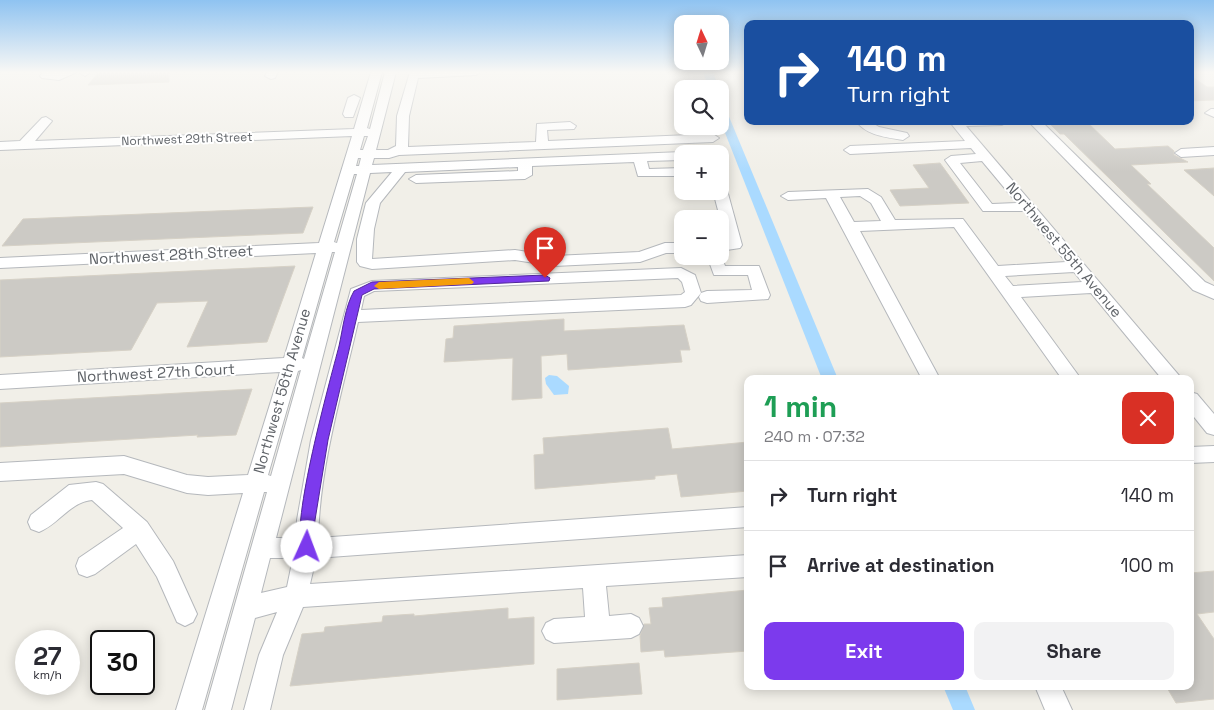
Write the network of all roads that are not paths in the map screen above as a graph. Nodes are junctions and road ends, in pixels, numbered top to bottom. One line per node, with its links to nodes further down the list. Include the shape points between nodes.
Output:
1 (367, 105): 10 (street, Northwest 56th Avenue)
2 (372, 105): 4 (street)
3 (406, 105): 19 (street, via 402,146)
4 (381, 107): 11 (street, Northwest 56th Avenue)
5 (46, 121): 15 (street)
6 (864, 125): 12 (street)
7 (958, 125): 14 (street, Northwest 55th Avenue)
8 (1038, 125): 47 (street, via 1199,286)
9 (570, 126): 16 (street, via 541,127)
10 (358, 132): 11 (street, Northwest 29th Street); 15 (street, Northwest 29th Street); 23 (street, Northwest 56th Avenue)
11 (374, 132): 22 (street, Northwest 56th Avenue)
12 (903, 136)
13 (713, 138): 16 (street)
14 (974, 144): 18 (street); 25 (street, Northwest 55th Avenue)
15 (24, 145): 17 (street, Northwest 29th Street)
16 (542, 145): 19 (street)
17 (0, 146)
18 (850, 150)
19 (398, 151): 22 (street)
20 (1214, 151): 21 (street)
21 (1181, 153)
22 (367, 154): 23 (street); 27 (street, Northwest 56th Avenue)
23 (352, 155): 28 (street, Northwest 56th Avenue)
24 (674, 156): 26 (street)
25 (985, 157): 33 (street, Northwest 55th Avenue); 33 (street, via 951,160 988,208)
26 (640, 158): 29 (street, via 525,162 525,175 414,179); 30 (street, via 643,174)
27 (363, 169): 28 (street); 29 (street); 38 (street, Northwest 56th Avenue)
28 (347, 170): 39 (street, Northwest 56th Avenue)
29 (399, 172): 40 (street, via 375,199 362,253 365,262 515,256 564,260 640,257)
30 (674, 172)
31 (832, 194): 32 (street); 35 (street, via 863,192 876,200); 36 (street)
32 (788, 196)
33 (1027, 207): 43 (street, Northwest 55th Avenue)
34 (729, 224): 37 (street, via 735,246)
35 (891, 225): 36 (street); 44 (street, via 958,222)
36 (850, 227): 52 (street)
37 (729, 246)
38 (342, 247): 39 (street, Northwest 28th Street); 50 (street, Northwest 56th Avenue)
39 (324, 248): 41 (street, Northwest 28th Street); 51 (street, Northwest 56th Avenue)
40 (674, 248)
41 (0, 263)
42 (717, 265): 48 (street, via 719,271 754,270 762,295)
43 (1078, 267): 44 (street); 45 (street, Northwest 55th Avenue)
44 (995, 272): 46 (street)
45 (1095, 287): 46 (street); 54 (street, Northwest 55th Avenue)
46 (1009, 292): 53 (street)
47 (1214, 294)
48 (707, 297)
49 (352, 316): 49 (street, via 357,293 372,286 680,273 689,279 693,293 685,301); 66 (street, via 322,440 308,520)
50 (312, 363): 51 (street, Northwest 27th Court); 61 (street, Northwest 56th Avenue)
51 (290, 365): 55 (street, Northwest 27th Court); 62 (street, Northwest 56th Avenue)
52 (929, 375)
53 (1069, 375)
54 (1170, 375)
55 (0, 382)
56 (1194, 404): 57 (street)
57 (1214, 427)
58 (1214, 454): 59 (street)
59 (1194, 455)
60 (0, 472): 62 (street, via 124,465 187,484)
61 (279, 482): 62 (street); 67 (street, Northwest 56th Avenue)
62 (255, 484): 78 (street, Northwest 56th Avenue)
63 (744, 518): 66 (street)
64 (39, 522): 65 (street, via 76,492 96,491)
65 (139, 529): 68 (street); 73 (street, via 165,569)
66 (307, 547): 67 (street); 71 (street)
67 (262, 548): 72 (street, Northwest 56th Avenue)
68 (87, 566)
69 (744, 566): 70 (street)
70 (594, 576): 71 (street); 75 (street)
71 (296, 596): 72 (street); 80 (street, via 271,655)
72 (246, 609): 79 (street, Northwest 56th Avenue)
73 (185, 614)
74 (631, 626): 75 (street)
75 (598, 628): 76 (street)
76 (554, 632)
77 (1050, 690): 81 (street)
78 (189, 710)
79 (218, 710)
80 (257, 710)
81 (1059, 710)

